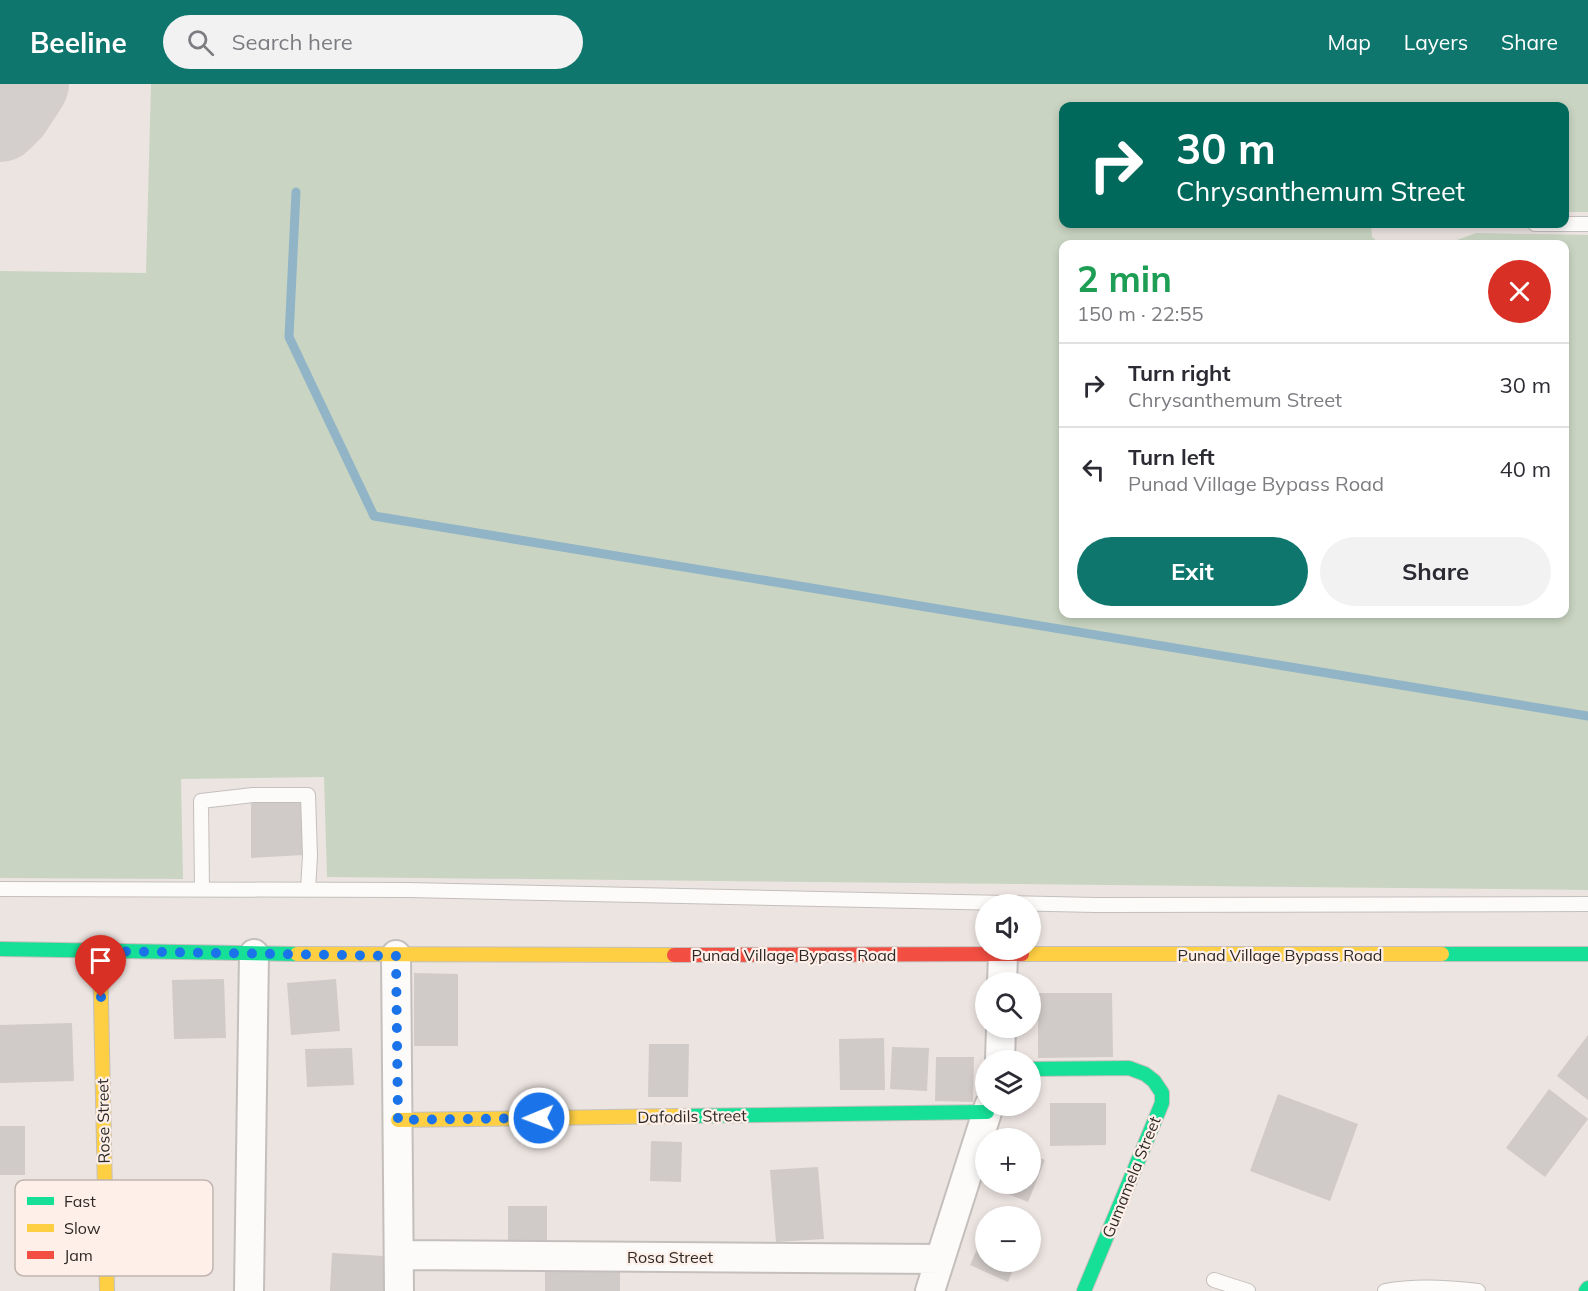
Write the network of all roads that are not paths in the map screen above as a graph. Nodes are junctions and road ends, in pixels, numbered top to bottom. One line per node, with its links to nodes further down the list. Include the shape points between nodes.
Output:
1 (1569, 224): 2 (lane)
2 (1588, 224)
3 (0, 889): 4 (lane)
4 (202, 889): 5 (lane); 5 (lane, via 201,801 253,795 308,795)
5 (308, 890): 6 (lane, via 1096,905)
6 (1588, 904)
7 (0, 949): 8 (main road, Punad Village Bypass Road)
8 (100, 951): 9 (main road, Punad Village Bypass Road); 17 (main road, Rose Street)
9 (254, 954): 11 (main road, Punad Village Bypass Road); 23 (street)
10 (1588, 954): 12 (main road, Punad Village Bypass Road)
11 (396, 956): 12 (main road, Punad Village Bypass Road); 16 (street)
12 (1003, 969)
13 (1041, 1069): 26 (main road, Gumamela Street, via 1129,1068 1145,1074 1162,1093 1162,1103)
14 (975, 1109): 16 (main road, Dafodils Street)
15 (986, 1116): 19 (street)
16 (398, 1120): 18 (street)
17 (105, 1180)
18 (399, 1255): 19 (street, Rosa Street); 24 (street)
19 (940, 1259): 25 (street)
20 (107, 1276): 22 (main road, Rose Street)
21 (1214, 1280): 27 (lane)
22 (107, 1291)
23 (249, 1291)
24 (399, 1291)
25 (930, 1291)
26 (1084, 1291)
27 (1248, 1291)
28 (1385, 1291): 29 (lane, via 1407,1287)
29 (1478, 1291)

